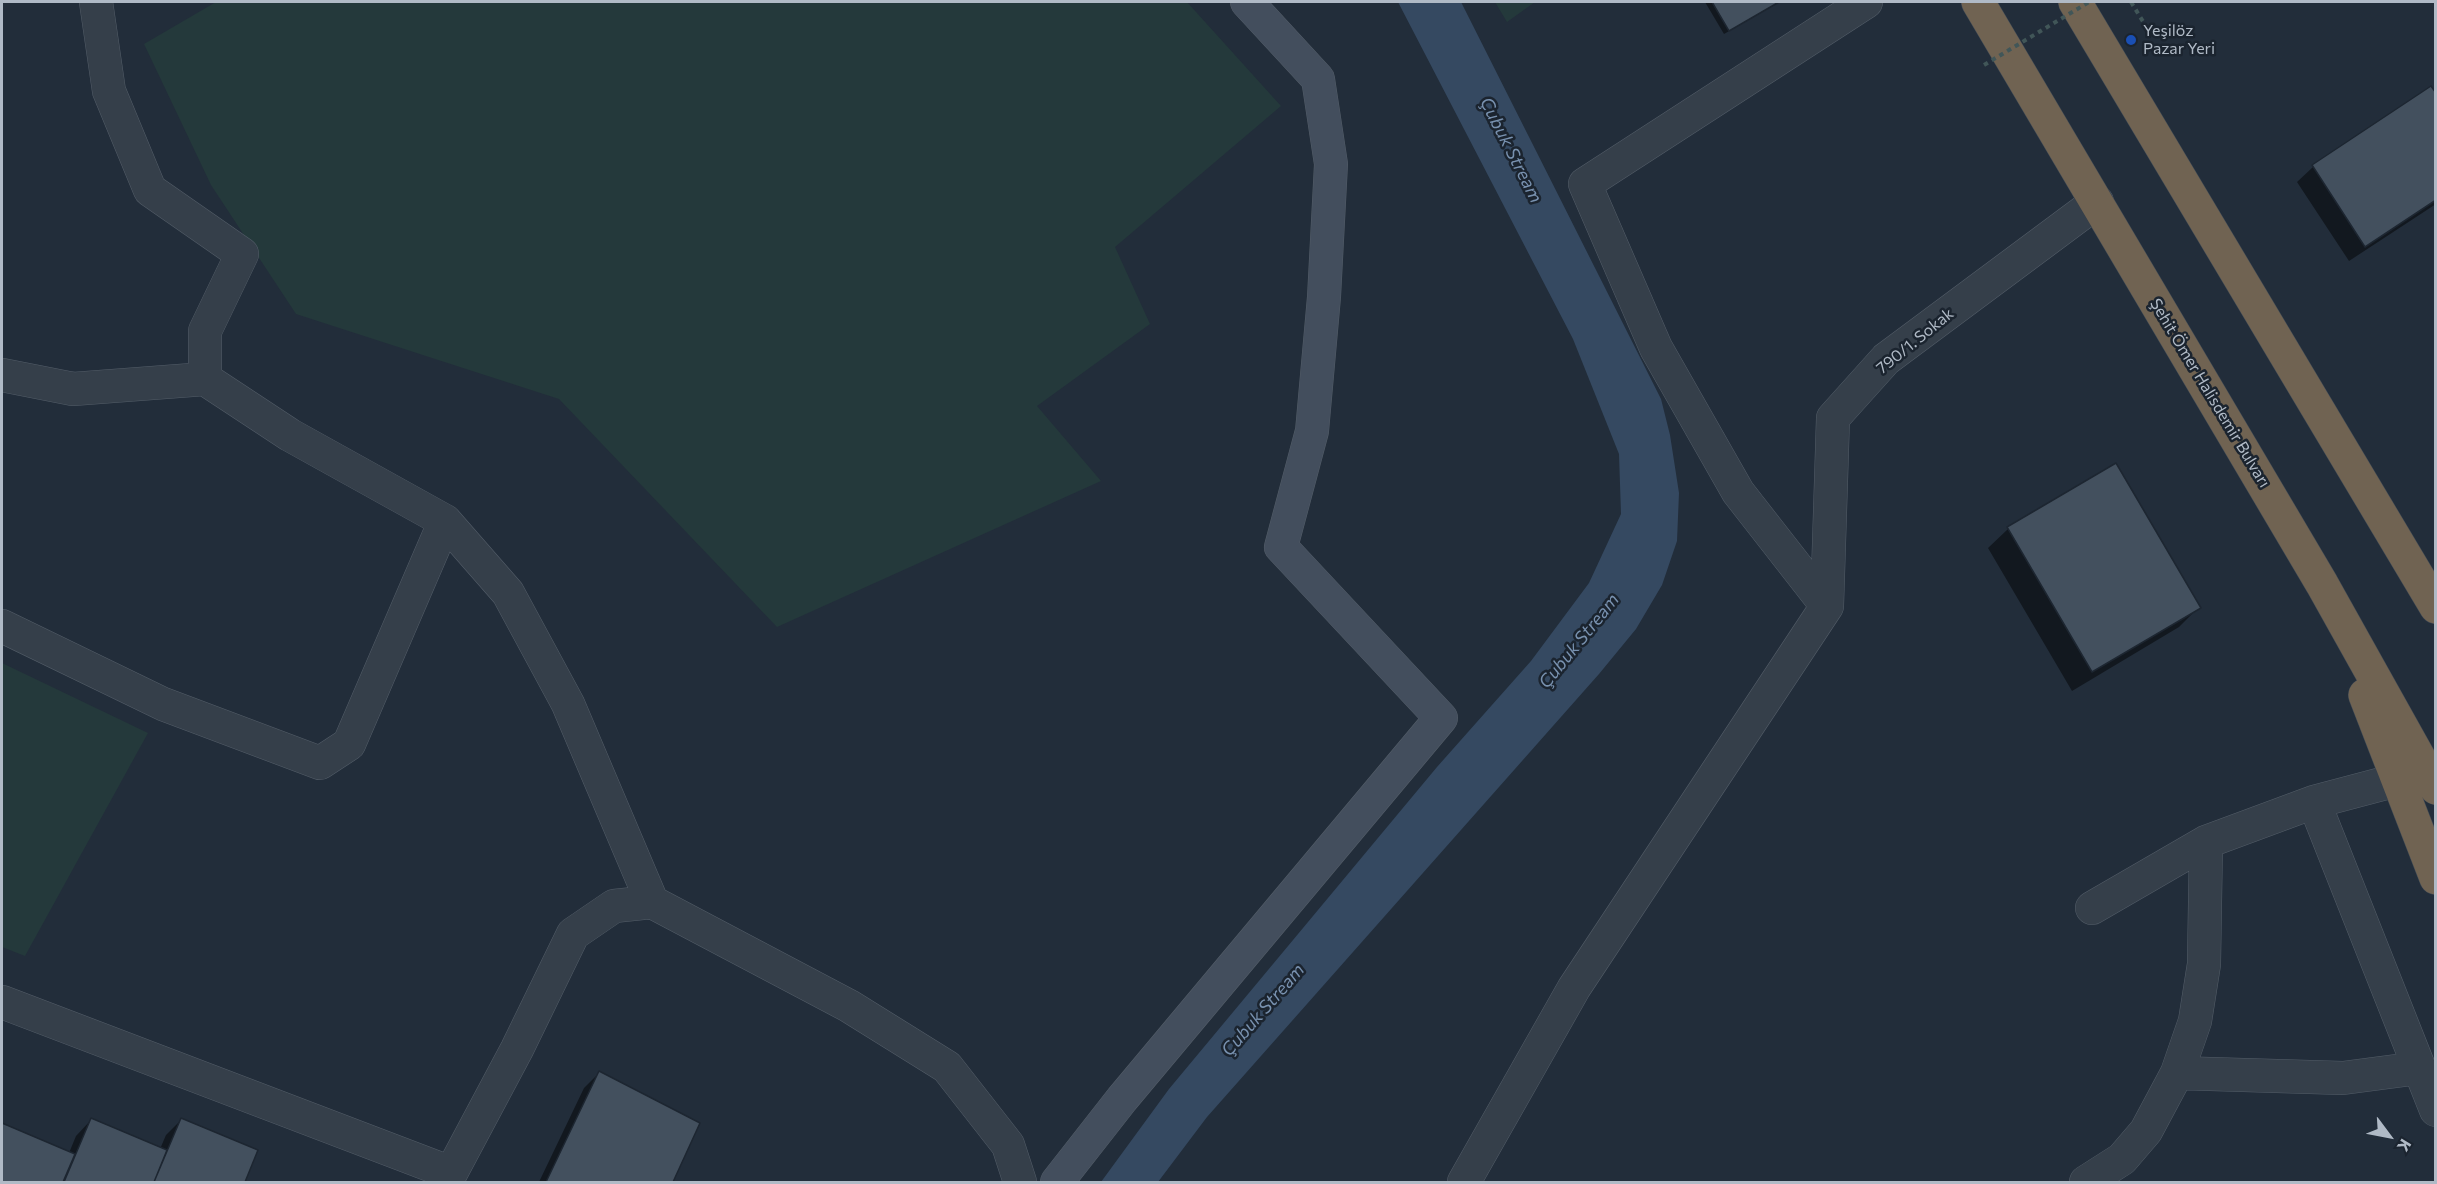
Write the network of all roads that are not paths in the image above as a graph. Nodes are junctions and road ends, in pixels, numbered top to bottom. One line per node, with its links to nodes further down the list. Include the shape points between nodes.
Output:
1 (96, 2): 8 (street, via 109,91 150,190 242,254 205,331)
2 (1247, 2): 29 (street, via 1317,79 1330,164 1312,431 1281,547 1442,718)
3 (1866, 2): 13 (street, via 1585,184 1656,348 1738,492)
4 (1978, 2): 6 (highway, Şehit Ömer Halisdemir Bulvarı)
5 (2075, 2): 9 (highway)
6 (2097, 202): 12 (highway, Şehit Ömer Halisdemir Bulvarı); 13 (street, 790/1. Sokak, via 1886,359 1833,418)
7 (2, 375): 8 (street, via 73,389)
8 (206, 379): 10 (street, via 290,435)
9 (2366, 490): 11 (highway); 14 (highway)
10 (445, 521): 15 (street, via 349,744 320,763 163,704); 21 (street, via 508,593 568,704)
11 (2436, 579)
12 (2322, 584): 16 (highway); 17 (highway, Şehit Ömer Halisdemir Bulvarı)
13 (1827, 606): 30 (street, via 1574,988)
14 (2436, 607)
15 (2, 626)
16 (2397, 780): 18 (street); 20 (highway)
17 (2436, 788)
18 (2314, 801): 19 (street); 24 (street)
19 (2206, 842): 22 (street); 25 (street, via 2204,964 2195,1021)
20 (2436, 878)
21 (652, 902): 27 (street, via 614,906 573,934); 28 (street, via 849,1006 947,1067 1008,1145)
22 (2092, 908)
23 (2, 1002): 27 (street)
24 (2419, 1068): 25 (street, via 2343,1077); 26 (street)
25 (2177, 1073): 31 (street, via 2140,1138 2122,1159)
26 (2436, 1110)
27 (449, 1178)
28 (1020, 1182)
29 (1057, 1182)
30 (1464, 1182)
31 (2086, 1182)

